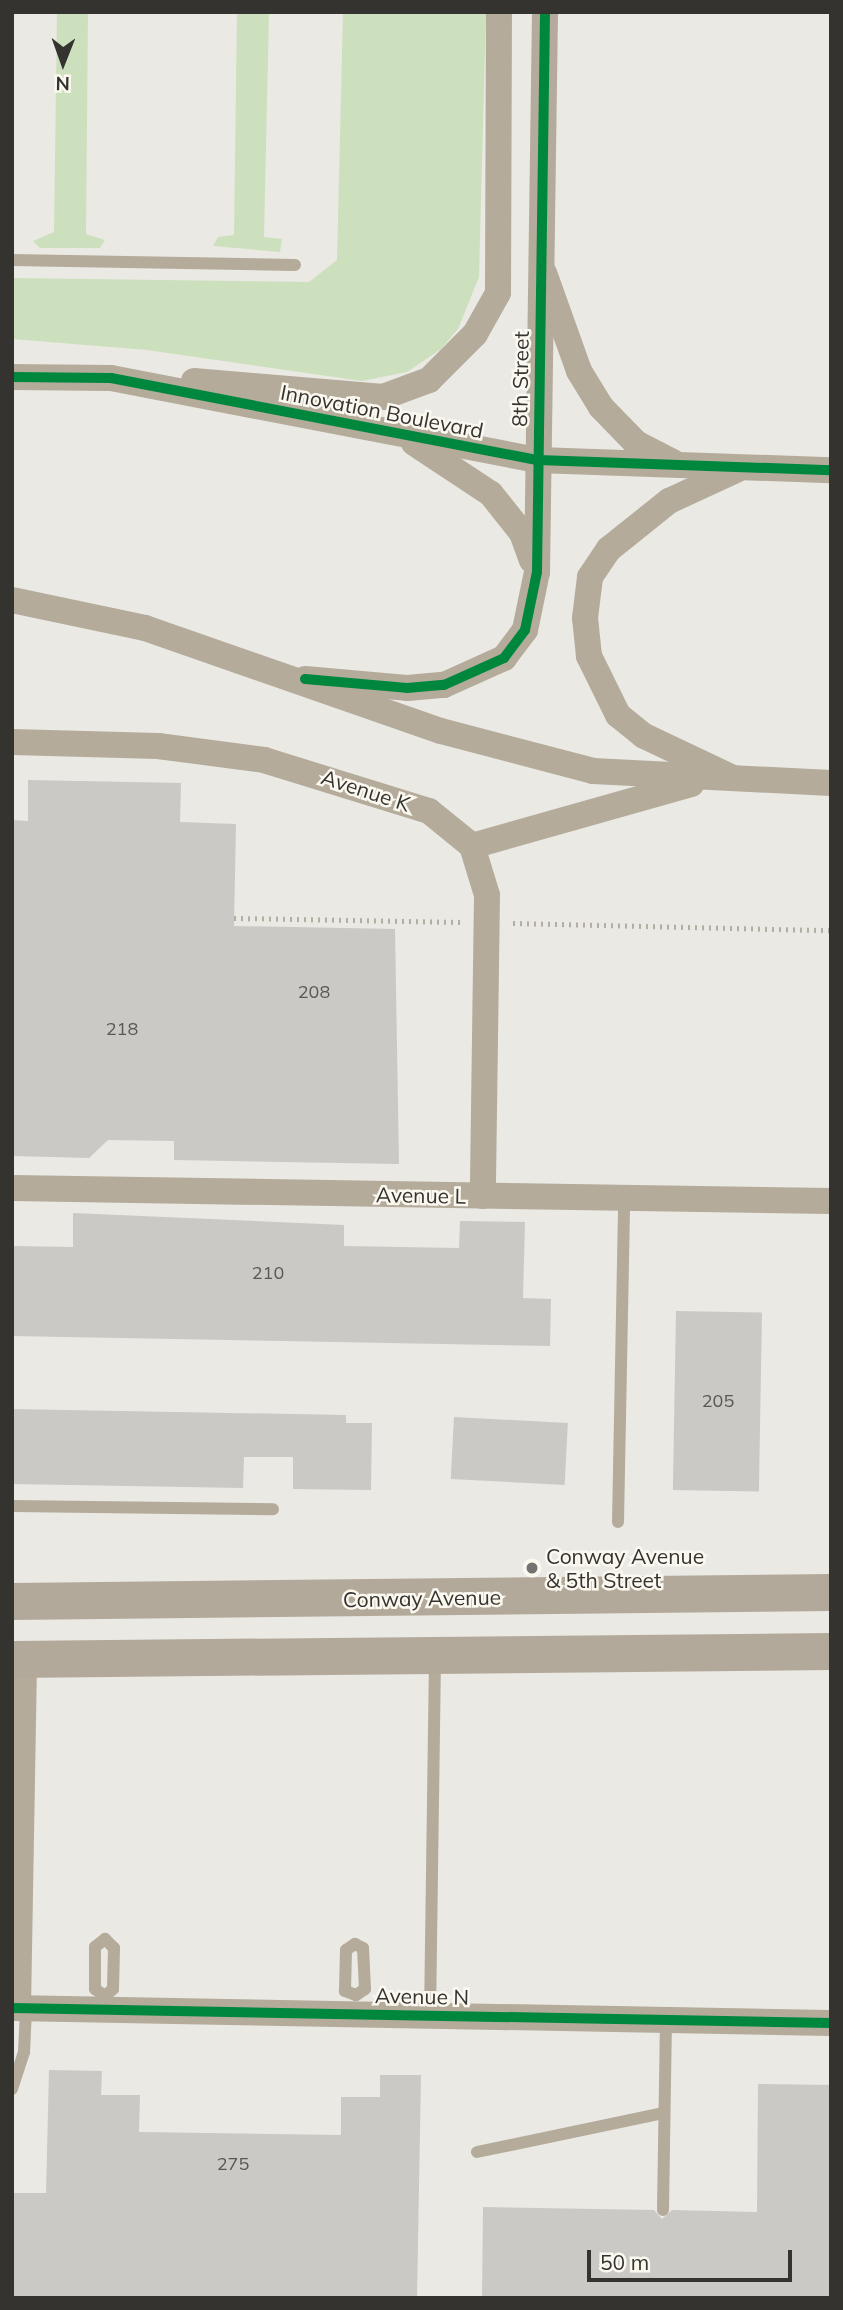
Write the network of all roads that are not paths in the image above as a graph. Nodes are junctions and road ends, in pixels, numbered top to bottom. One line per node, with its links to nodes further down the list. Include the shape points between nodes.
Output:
1 (499, 12): 7 (street, 8th Street, via 498,293 475,334 449,362 429,380 383,397)
2 (545, 12): 5 (street, 8th Street)
3 (12, 260): 4 (lane)
4 (295, 265)
5 (541, 267): 9 (street, 8th Street); 10 (street, via 579,371 601,407 636,443)
6 (12, 377): 7 (street, Innovation Boulevard)
7 (111, 378): 8 (street, Innovation Boulevard)
8 (399, 434): 9 (street, Innovation Boulevard); 13 (street, via 491,494 522,533)
9 (538, 460): 10 (street, Innovation Boulevard); 13 (street, 8th Street)
10 (681, 467): 11 (street, Innovation Boulevard)
11 (740, 468): 12 (street, Innovation Boulevard); 18 (street, via 669,501 608,549 590,577 585,618 589,656 618,715 644,736)
12 (831, 470)
13 (537, 572): 15 (street, 8th Street, via 525,630 504,657 472,676 407,688)
14 (12, 600): 15 (street, via 145,628)
15 (305, 680): 17 (street, via 441,731 593,771)
16 (12, 742): 20 (street, Avenue K, via 158,746 264,760 429,811)
17 (699, 781): 18 (street); 20 (street)
18 (740, 781): 19 (street)
19 (829, 784)
20 (472, 846): 22 (street, via 486,895)
21 (12, 1188): 22 (street, Avenue L)
22 (483, 1196): 23 (street, Avenue L)
23 (624, 1198): 24 (street, Avenue L); 27 (lane)
24 (831, 1201)
25 (12, 1506): 26 (lane)
26 (273, 1509)
27 (618, 1522)
28 (831, 1592): 29 (street, Conway Avenue)
29 (12, 1601)
30 (830, 1651): 31 (street)
31 (435, 1655): 32 (street); 34 (lane)
32 (18, 1659): 33 (street)
33 (19, 2008): 34 (street, Avenue N, via 105,2003 356,2005); 37 (lane, via 24,2052)
34 (430, 2016): 35 (street, Avenue N)
35 (666, 2020): 36 (street, Avenue N); 38 (lane)
36 (831, 2023)
37 (12, 2089)
38 (664, 2113): 39 (lane); 40 (lane)
39 (477, 2152)
40 (663, 2210)

